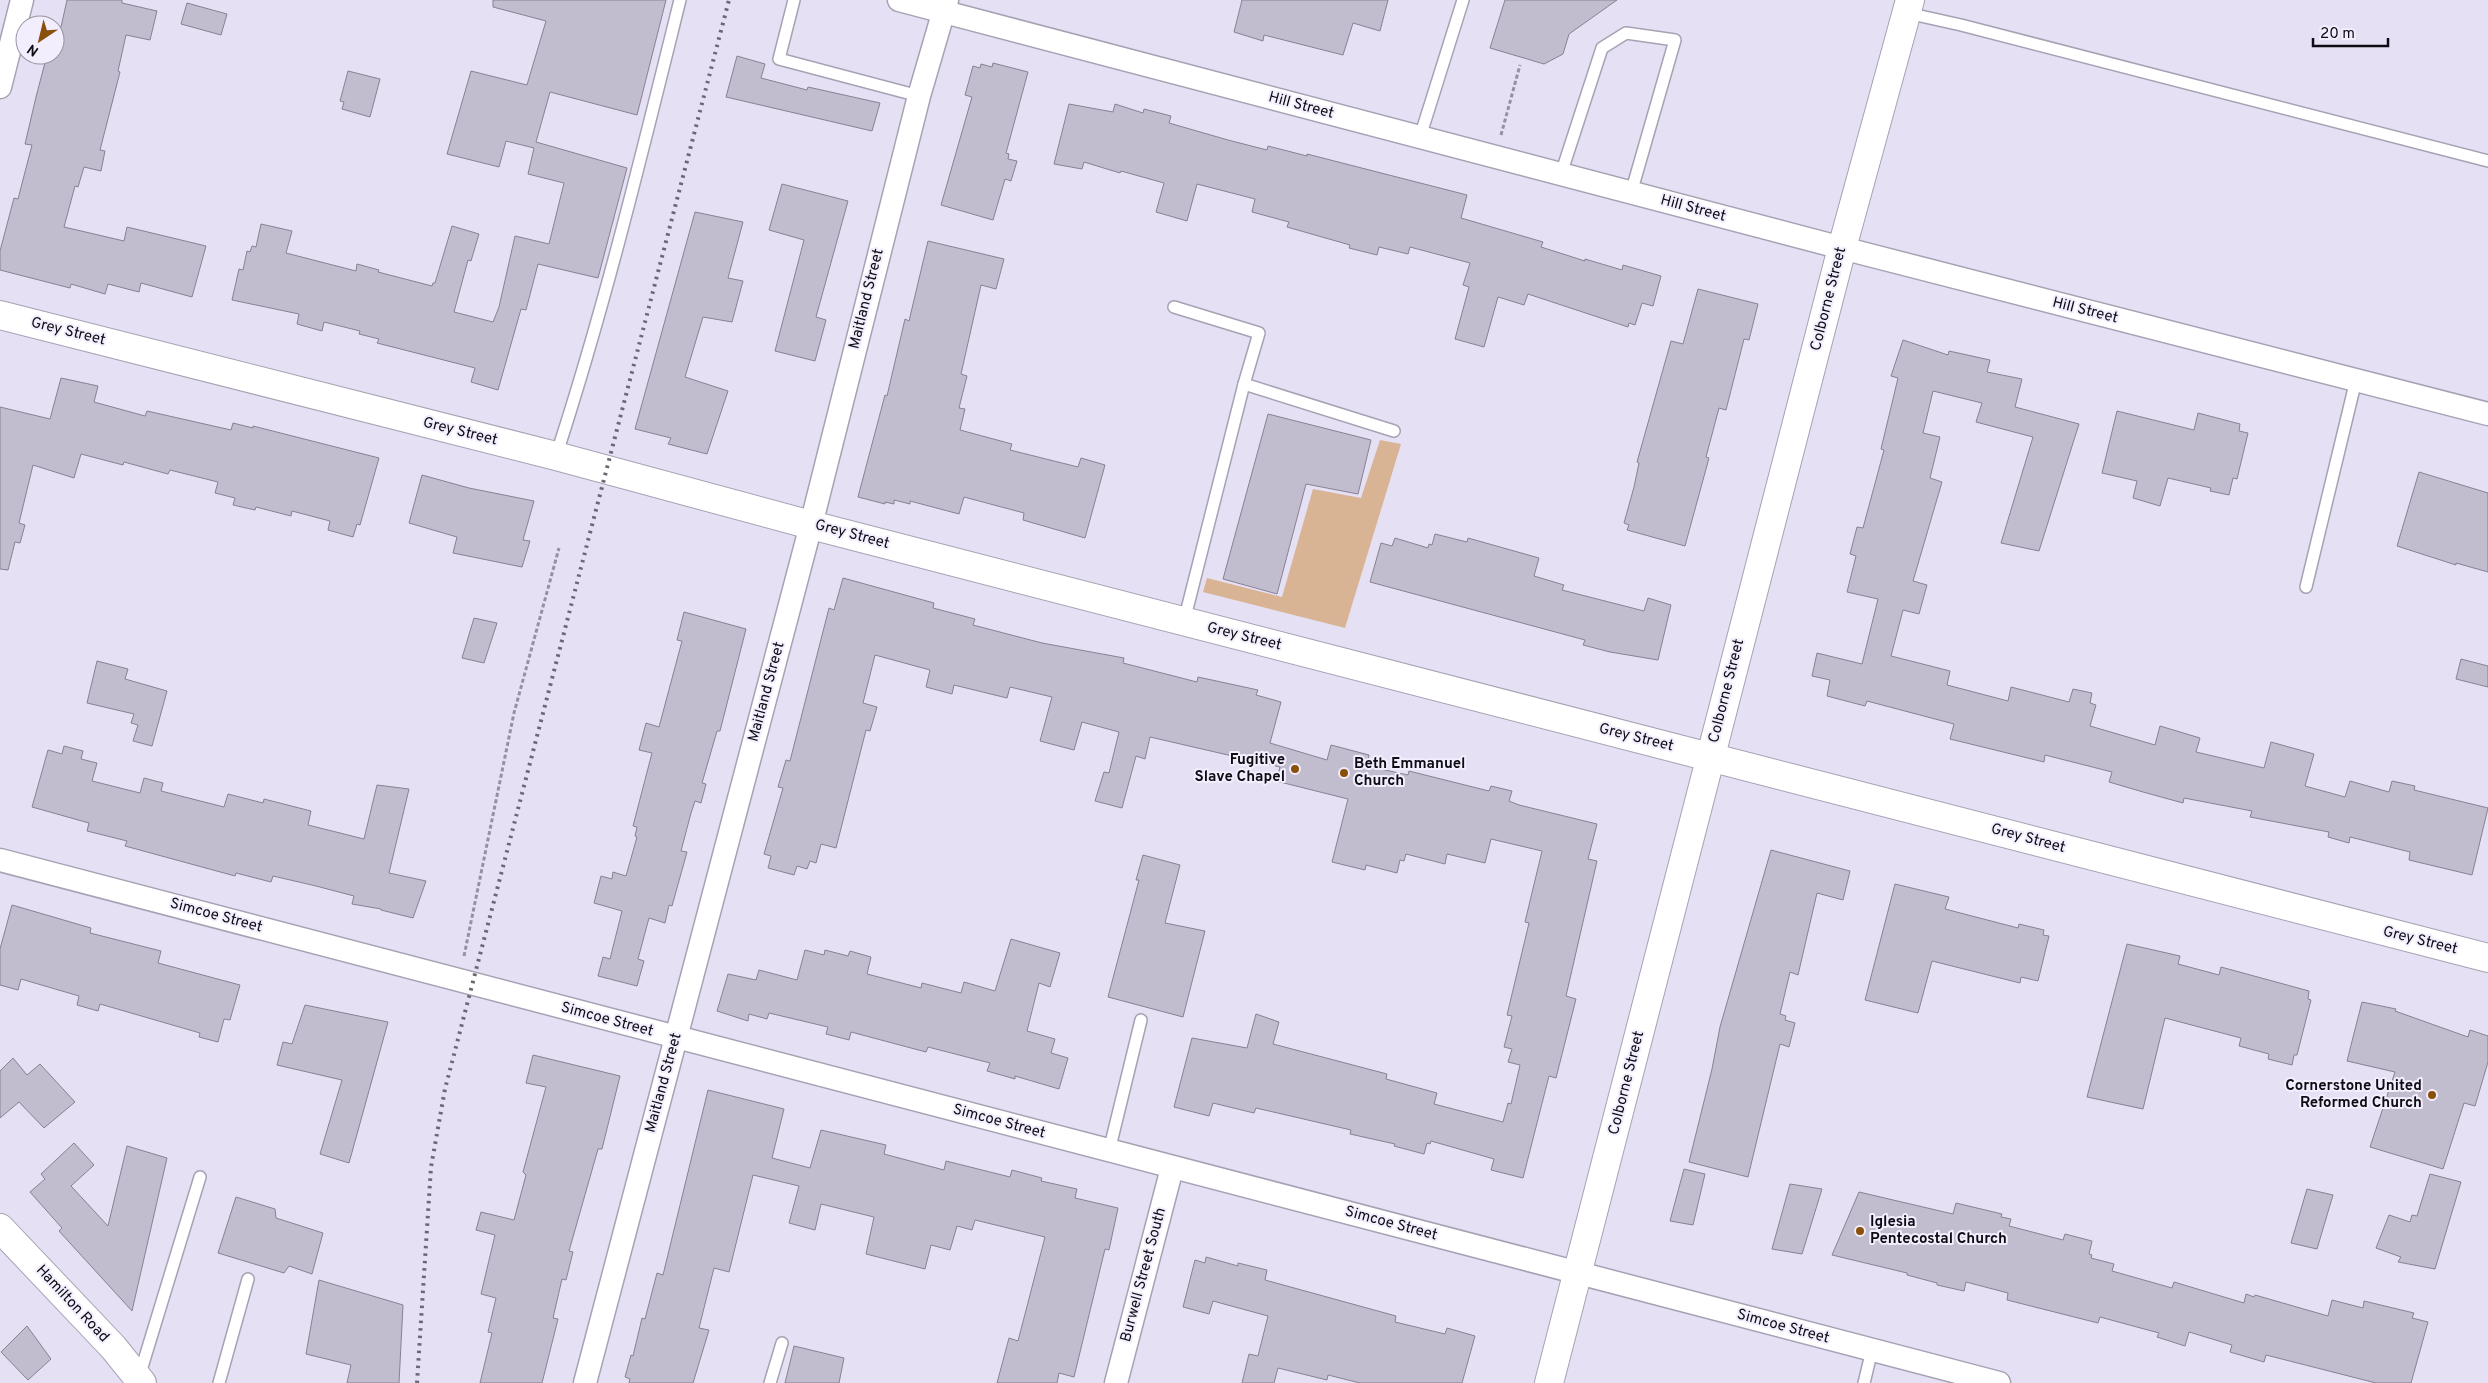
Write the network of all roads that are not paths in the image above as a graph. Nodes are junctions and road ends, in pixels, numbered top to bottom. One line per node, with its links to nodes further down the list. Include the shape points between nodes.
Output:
1 (22, 0): 8 (street)
2 (680, 0): 21 (lane, via 623,232)
3 (794, 0): 9 (lane, via 779,59)
4 (899, 0): 6 (street, Hill Street)
5 (1463, 0): 10 (lane)
6 (946, 6): 9 (street, Maitland Street); 10 (street, Hill Street)
7 (1908, 6): 11 (lane, via 1962,25); 14 (street, Colborne Street)
8 (0, 87)
9 (918, 96): 22 (street, Maitland Street)
10 (1420, 137): 12 (street, Hill Street)
11 (2488, 161)
12 (1561, 174): 13 (street, Hill Street); 13 (lane, via 1602,48 1626,32 1675,40)
13 (1631, 193): 14 (street, Hill Street)
14 (1842, 248): 17 (street, Hill Street); 25 (street, Colborne Street)
15 (1174, 307): 18 (lane, via 1259,333)
16 (0, 315): 21 (street, Grey Street)
17 (2356, 380): 19 (street, Hill Street); 23 (lane)
18 (1244, 384): 20 (lane); 24 (lane)
19 (2488, 414)
20 (1394, 431)
21 (556, 456): 22 (street, Grey Street)
22 (811, 524): 24 (street, Grey Street); 29 (street, Maitland Street)
23 (2306, 587)
24 (1184, 622): 25 (street, Grey Street)
25 (1710, 757): 27 (street, Grey Street); 34 (street, Colborne Street)
26 (0, 860): 29 (street, Simcoe Street)
27 (2488, 958)
28 (1141, 1020): 30 (lane)
29 (675, 1038): 30 (street, Simcoe Street); 40 (street, Maitland Street)
30 (1109, 1151): 31 (street, Simcoe Street)
31 (1172, 1168): 34 (street, Simcoe Street); 42 (street, Burwell Street South)
32 (200, 1177): 38 (lane)
33 (0, 1228): 38 (street, Hamilton Road, via 113,1347)
34 (1578, 1273): 37 (street, Simcoe Street); 43 (street, Colborne Street)
35 (248, 1279): 39 (lane)
36 (782, 1343): 41 (lane)
37 (1872, 1350): 44 (lane); 45 (street, Simcoe Street)
38 (140, 1381)
39 (219, 1383)
40 (585, 1383)
41 (770, 1383)
42 (1116, 1383)
43 (1549, 1383)
44 (1864, 1383)
45 (1999, 1383)

